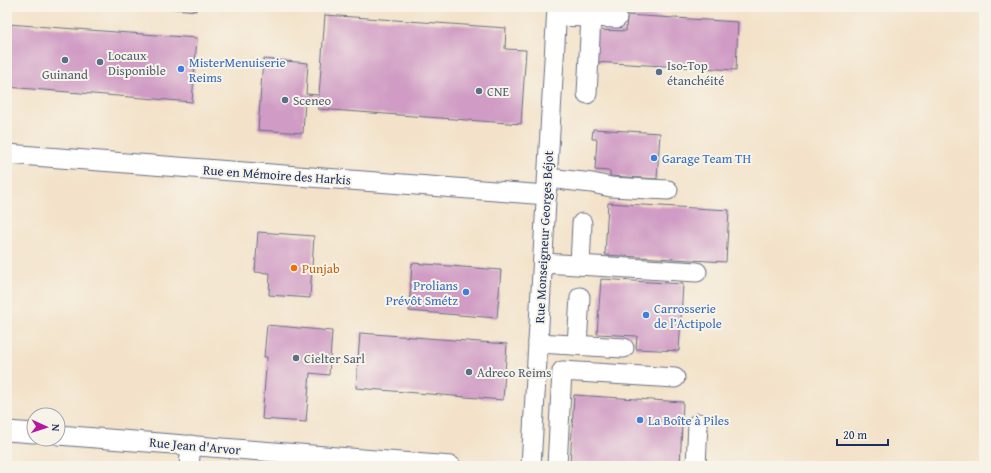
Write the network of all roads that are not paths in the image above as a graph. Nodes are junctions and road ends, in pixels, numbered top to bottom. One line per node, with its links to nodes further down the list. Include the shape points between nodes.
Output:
1 (557, 12): 2 (street); 6 (street, Rue Monseigneur Georges Béjot)
2 (591, 17): 3 (street); 4 (street)
3 (617, 18)
4 (587, 94)
5 (7, 154): 6 (street, Rue en Mémoire des Harkis)
6 (548, 187): 7 (street, Rue en Mémoire des Harkis, via 592,183 611,187); 9 (street, Rue Monseigneur Georges Béjot)
7 (668, 190)
8 (582, 223): 10 (street)
9 (543, 263): 10 (street); 13 (street, Rue Monseigneur Georges Béjot)
10 (580, 265): 11 (street)
11 (697, 272)
12 (580, 297): 14 (street)
13 (538, 343): 14 (street); 24 (street, Rue Monseigneur Georges Béjot)
14 (577, 345): 15 (street)
15 (624, 348)
16 (675, 378): 25 (street, via 562,371)
17 (698, 423): 26 (street)
18 (7, 431): 19 (street)
19 (26, 432)
20 (66, 436): 21 (street, Rue Jean d'Arvor)
21 (191, 445): 22 (street); 23 (street, Rue Jean d'Arvor)
22 (189, 466)
23 (451, 466)
24 (531, 466)
25 (557, 466)
26 (696, 466)

